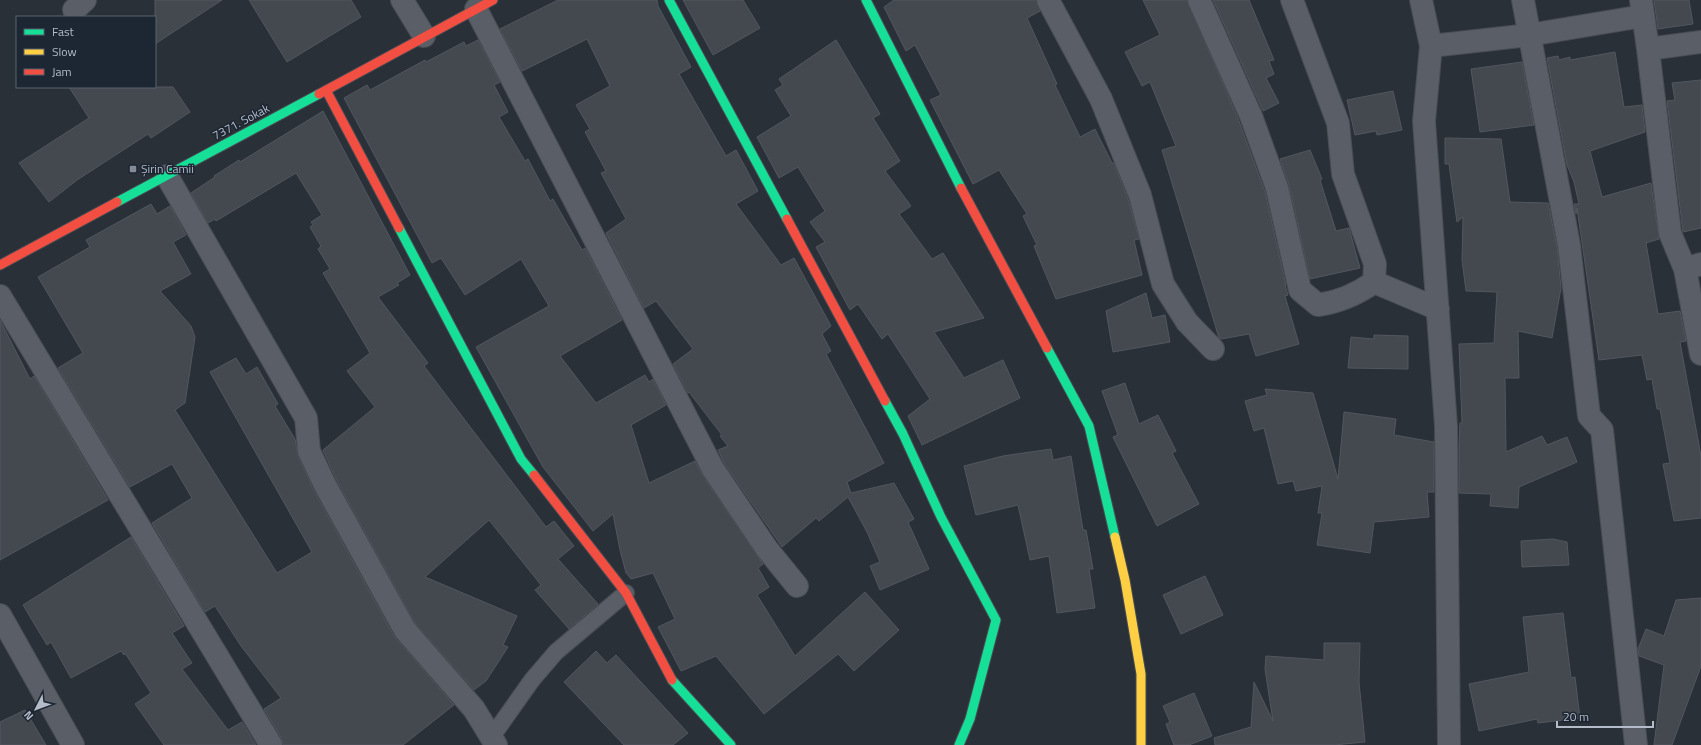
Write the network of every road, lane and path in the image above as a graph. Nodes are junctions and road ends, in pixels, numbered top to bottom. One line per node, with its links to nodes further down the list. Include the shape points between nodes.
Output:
1 (402, 0): 12 (street)
2 (669, 0): 32 (street, via 903,434 941,517 996,620 970,719)
3 (866, 0): 33 (street, via 975,217 1089,426 1125,580 1140,674)
4 (1048, 0): 23 (street, via 1101,99 1140,195 1163,284 1187,322)
5 (1199, 0): 20 (street, via 1251,116 1277,188 1300,290 1318,305 1335,303)
6 (1292, 0): 20 (street, via 1338,123 1343,174 1375,264)
7 (1421, 0): 14 (street)
8 (1523, 0): 11 (street)
9 (484, 4): 12 (street, 7371. Sokak); 25 (street, via 713,469 767,549)
10 (1642, 8): 11 (street); 15 (street)
11 (1529, 34): 14 (street); 35 (street, via 1569,245 1589,416 1602,430)
12 (424, 36): 16 (street, 7371. Sokak)
13 (1701, 42): 15 (street)
14 (1431, 46): 22 (street, via 1424,121)
15 (1648, 49): 19 (street, via 1670,234)
16 (326, 90): 17 (street, 7371. Sokak); 26 (street, via 521,459)
17 (167, 176): 18 (street, 7371. Sokak); 28 (street, via 306,418 309,452 404,630 474,709)
18 (0, 265)
19 (1693, 266): 24 (street)
20 (1374, 282): 22 (street)
21 (0, 296): 30 (street)
22 (1438, 309): 34 (street, via 1446,426)
23 (1213, 349)
24 (1701, 354)
25 (797, 586)
26 (626, 593): 28 (lane, via 556,652 532,680); 31 (street, via 673,682)
27 (0, 615): 29 (street)
28 (493, 741)
29 (73, 745)
30 (271, 745)
31 (731, 745)
32 (959, 745)
33 (1141, 745)
34 (1449, 745)
35 (1633, 745)

